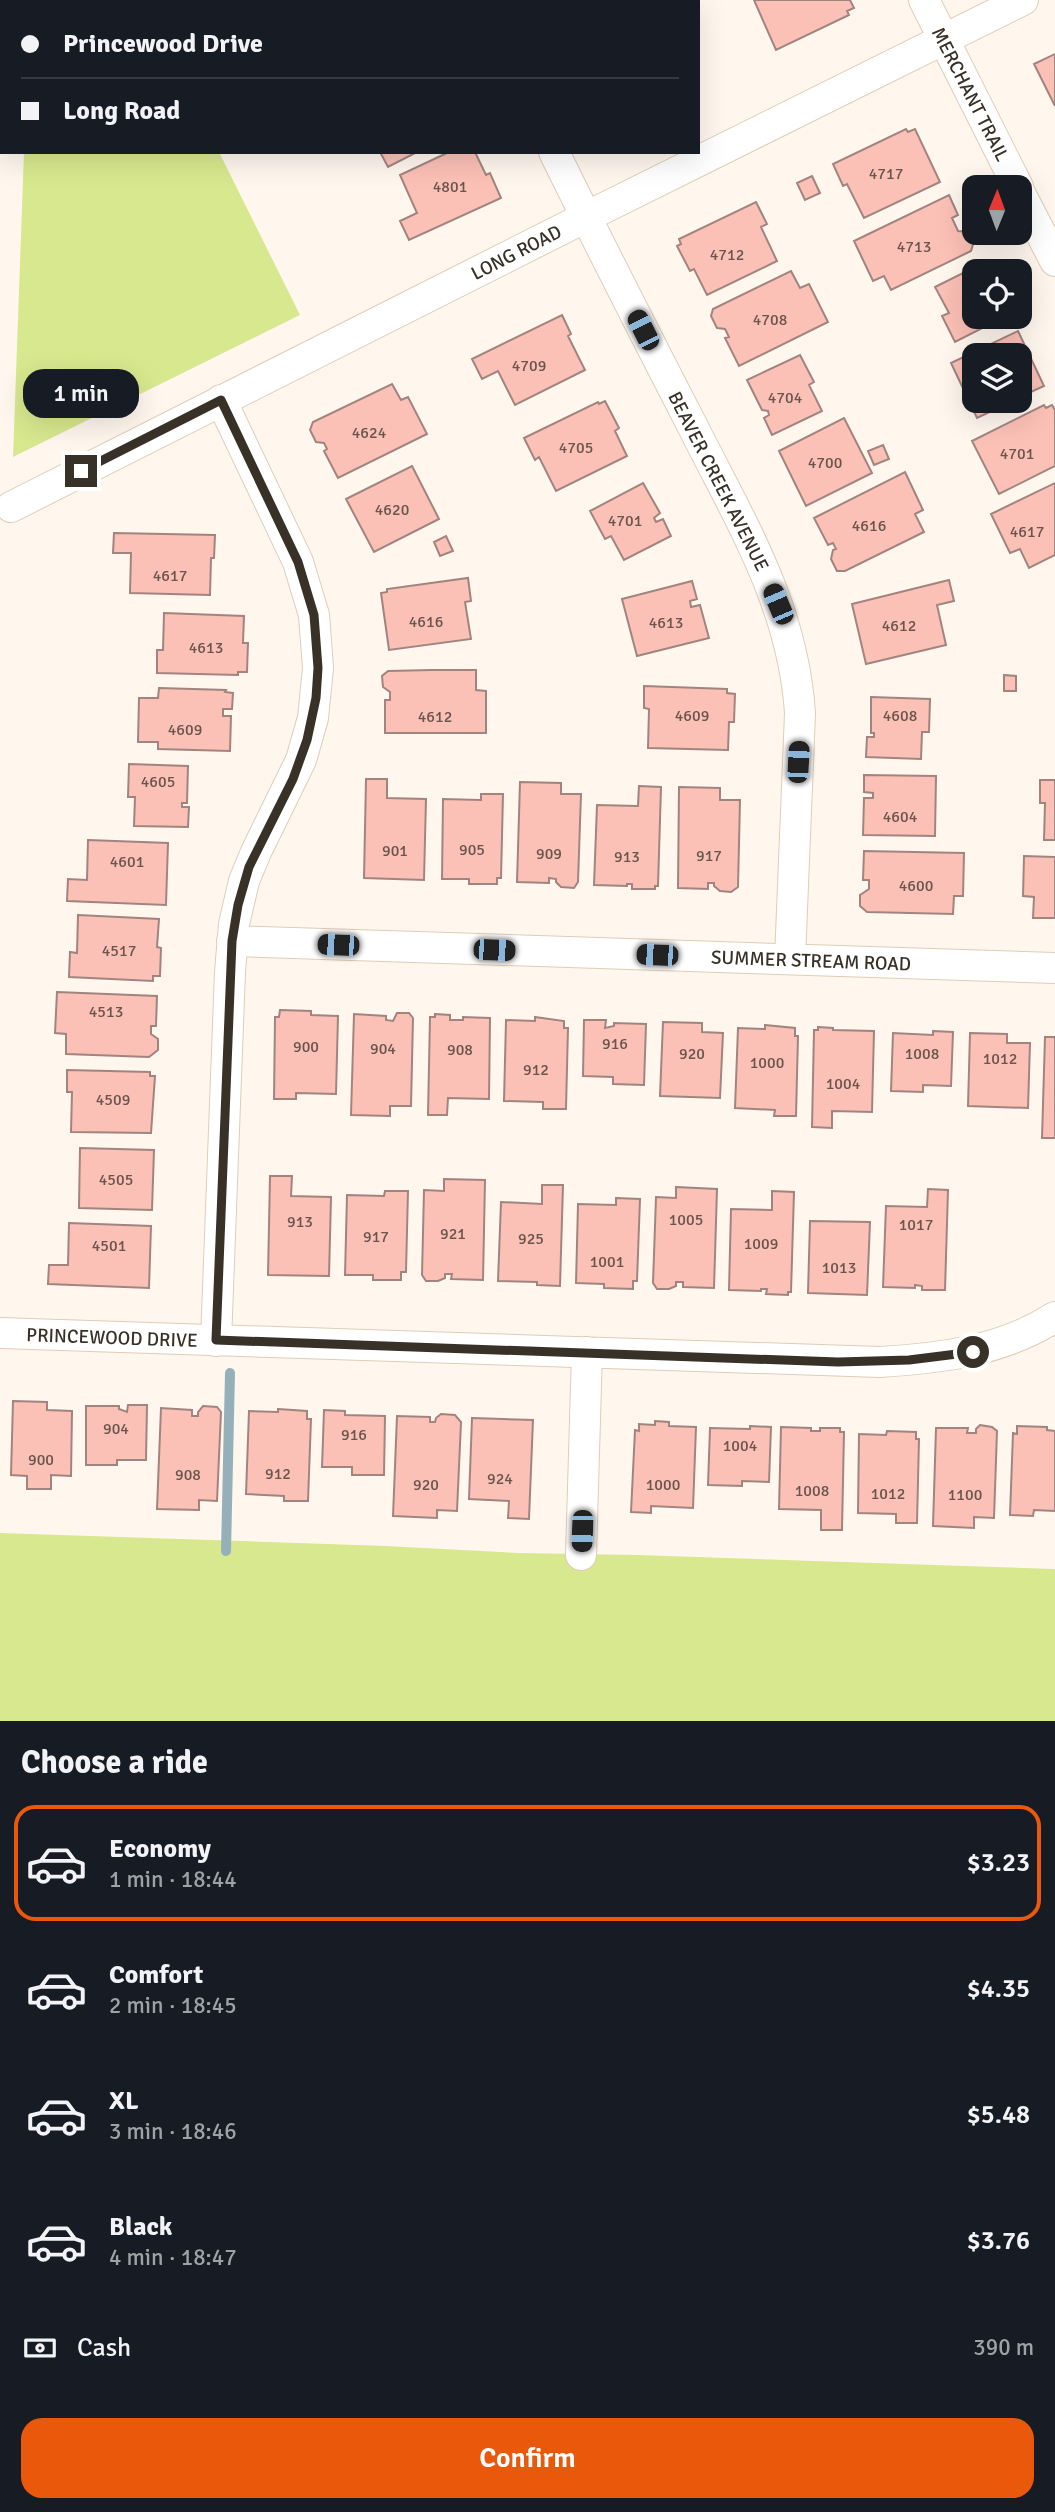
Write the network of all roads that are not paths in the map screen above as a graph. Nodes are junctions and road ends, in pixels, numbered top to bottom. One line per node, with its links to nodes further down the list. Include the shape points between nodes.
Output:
1 (924, 0): 3 (street, MERCHANT TRAIL)
2 (1023, 0): 3 (street, LONG ROAD)
3 (943, 39): 5 (street, MERCHANT TRAIL); 7 (street, LONG ROAD)
4 (555, 154): 7 (street, BEAVER CREEK AVENUE)
5 (1012, 175)
6 (1032, 216): 8 (street)
7 (586, 217): 9 (street, LONG ROAD); 12 (street, BEAVER CREEK AVENUE, via 757,554 785,624 800,713)
8 (1055, 261)
9 (221, 400): 10 (street, LONG ROAD); 11 (street, via 298,562 314,615 318,668 307,740 249,867)
10 (11, 507)
11 (232, 941): 12 (street, SUMMER STREAM ROAD); 16 (street)
12 (790, 959): 13 (street, SUMMER STREAM ROAD)
13 (1055, 968)
14 (1055, 1317): 17 (street, PRINCEWOOD DRIVE, via 973,1352 909,1360 838,1362)
15 (0, 1333): 16 (street, PRINCEWOOD DRIVE)
16 (216, 1340): 17 (street, PRINCEWOOD DRIVE)
17 (587, 1352): 18 (street)
18 (581, 1555)

